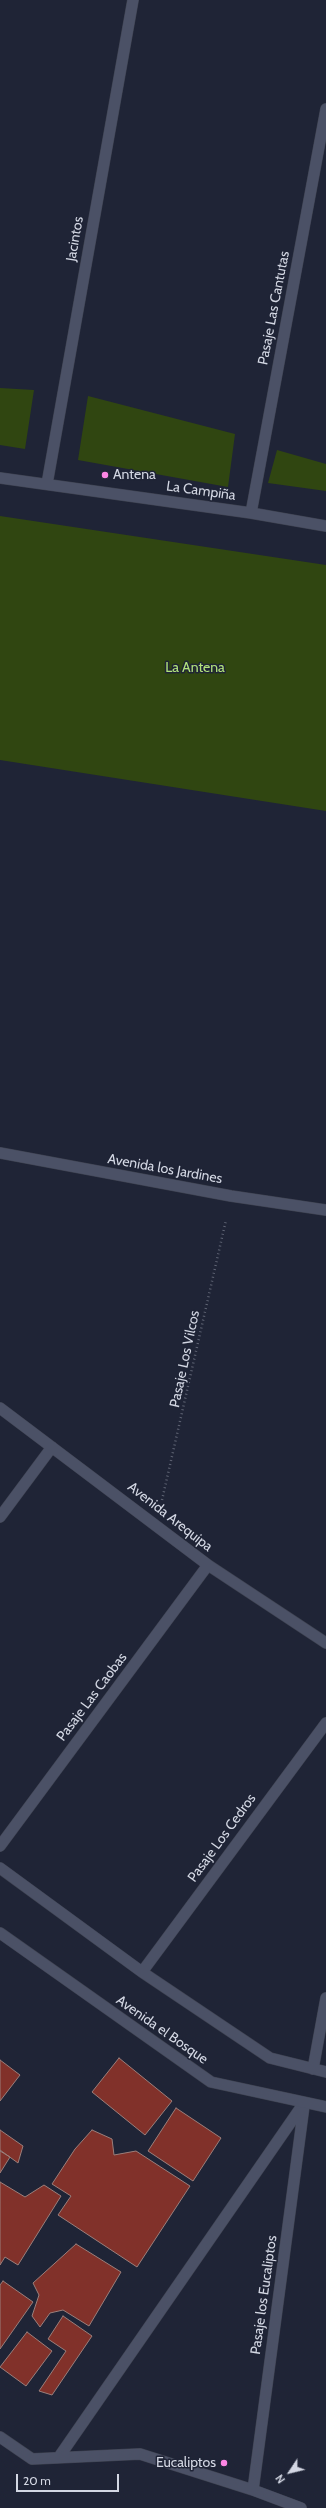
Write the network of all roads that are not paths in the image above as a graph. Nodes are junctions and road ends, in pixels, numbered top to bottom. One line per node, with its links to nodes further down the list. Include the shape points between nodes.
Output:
1 (133, 0): 4 (street, Jacintos)
2 (326, 109): 5 (street, Pasaje Las Cantutas)
3 (0, 478): 4 (street, La Campiña)
4 (47, 484): 5 (street, La Campiña)
5 (251, 513): 6 (street, La Campiña)
6 (326, 526)
7 (0, 1153): 8 (street, Avenida los Jardines, via 231,1196)
8 (326, 1210)
9 (0, 1408): 10 (street, Avenida Arequipa)
10 (52, 1447): 11 (street); 12 (street, Avenida Arequipa)
11 (0, 1517)
12 (208, 1565): 13 (street, Avenida Arequipa); 15 (street, Pasaje Las Caobas)
13 (326, 1643)
14 (326, 1723): 18 (street, Pasaje Los Cedros)
15 (0, 1846)
16 (0, 1868): 18 (street)
17 (0, 1933): 22 (street, Avenida el Bosque, via 211,2082)
18 (142, 1972): 20 (street, via 270,2058)
19 (326, 1998): 20 (street)
20 (313, 2069): 21 (street)
21 (326, 2072)
22 (304, 2103): 23 (street, Avenida el Bosque); 25 (street); 26 (street, Pasaje los Eucaliptos)
23 (326, 2107)
24 (0, 2438): 25 (street, via 32,2459)
25 (59, 2457): 26 (street, via 140,2454)
26 (253, 2490): 27 (street)
27 (301, 2508)

